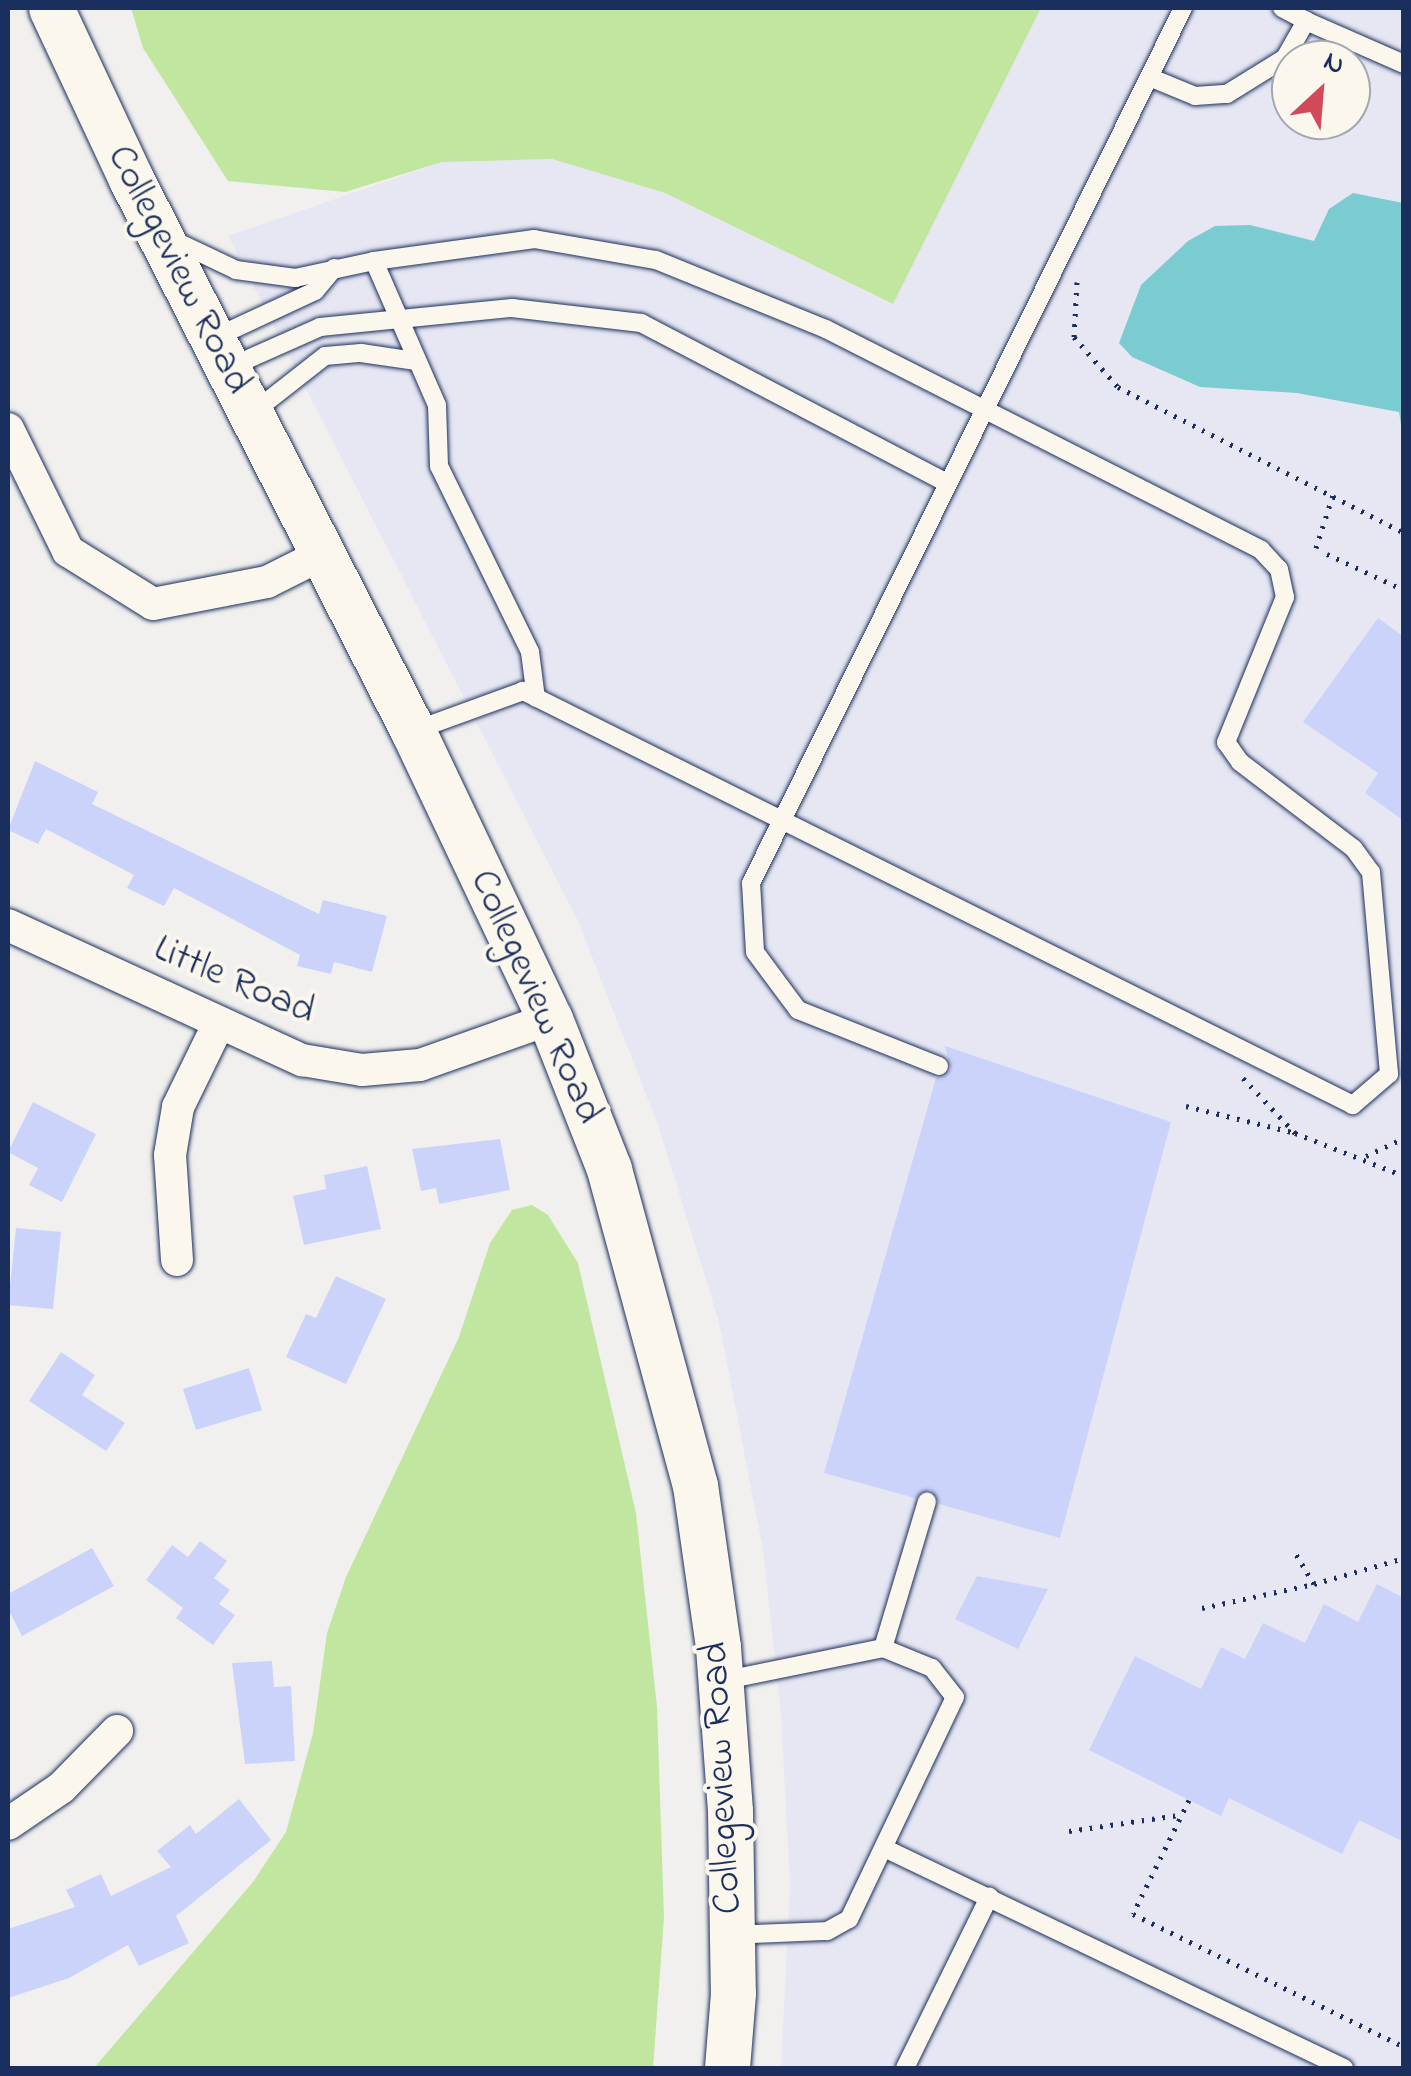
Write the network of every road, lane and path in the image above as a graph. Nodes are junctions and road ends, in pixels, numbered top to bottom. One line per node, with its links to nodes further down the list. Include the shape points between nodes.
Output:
1 (52, 8): 7 (street, Collegeview Road)
2 (1183, 8): 6 (lane)
3 (1282, 8): 4 (lane)
4 (1306, 21): 5 (lane); 6 (lane, via 1286,58 1227,94 1195,96)
5 (1404, 64)
6 (1149, 77): 14 (lane)
7 (158, 232): 10 (lane, via 236,270 294,278); 12 (street, Collegeview Road)
8 (374, 261): 10 (lane); 11 (lane); 14 (lane, via 534,239 656,260 826,330)
9 (1085, 266): 18 (path, via 1076,283 1074,337 1118,387)
10 (334, 268): 12 (lane, via 315,291)
11 (398, 322): 12 (lane, via 320,327); 13 (lane); 17 (lane, via 512,308 640,323)
12 (220, 354): 15 (street, Collegeview Road)
13 (416, 362): 15 (lane, via 360,352 325,356); 24 (lane, via 437,405 439,466 516,617 534,663)
14 (983, 411): 17 (lane); 26 (lane, via 1261,550 1279,569 1286,597 1226,742 1240,762 1354,849 1371,872 1389,1074 1354,1105)
15 (250, 414): 21 (street, Collegeview Road)
16 (8, 430): 21 (street, via 68,550 153,604 267,582)
17 (948, 483): 26 (lane)
18 (1333, 495): 19 (path); 20 (path)
19 (1404, 533)
20 (1316, 548)
21 (323, 554): 25 (street, Collegeview Road)
22 (1328, 554): 23 (path)
23 (1404, 590)
24 (536, 698): 25 (lane, via 524,691); 26 (lane)
25 (412, 731): 28 (street, Collegeview Road)
26 (780, 823): 30 (lane, via 751,882 756,952 798,1010)
27 (8, 925): 29 (street, Little Road)
28 (550, 1019): 29 (street, Little Road, via 420,1065 362,1070 302,1060); 44 (street, Collegeview Road, via 610,1168 656,1325 695,1485)
29 (218, 1025): 37 (street, via 178,1107 170,1155)
30 (939, 1066)
31 (1242, 1077): 33 (path)
32 (1186, 1106): 33 (path)
33 (1295, 1133): 35 (path)
34 (1404, 1138): 35 (path)
35 (1366, 1156): 36 (path)
36 (1404, 1176)
37 (177, 1260)
38 (927, 1501): 43 (lane)
39 (1293, 1549): 41 (path)
40 (1404, 1558): 41 (path)
41 (1314, 1584): 42 (path)
42 (1202, 1608)
43 (884, 1648): 44 (lane); 50 (lane, via 932,1668 955,1697)
44 (720, 1681): 52 (street, Collegeview Road)
45 (116, 1730): 48 (street, via 61,1788)
46 (1189, 1800): 47 (path)
47 (1182, 1815): 49 (path); 53 (path, via 1133,1914)
48 (8, 1824)
49 (1068, 1832)
50 (884, 1848): 51 (lane); 52 (lane, via 849,1919 828,1931)
51 (989, 1897): 55 (lane); 56 (lane)
52 (732, 1935): 54 (street, Collegeview Road)
53 (1404, 2047)
54 (726, 2068)
55 (905, 2068)
56 (1344, 2068)

